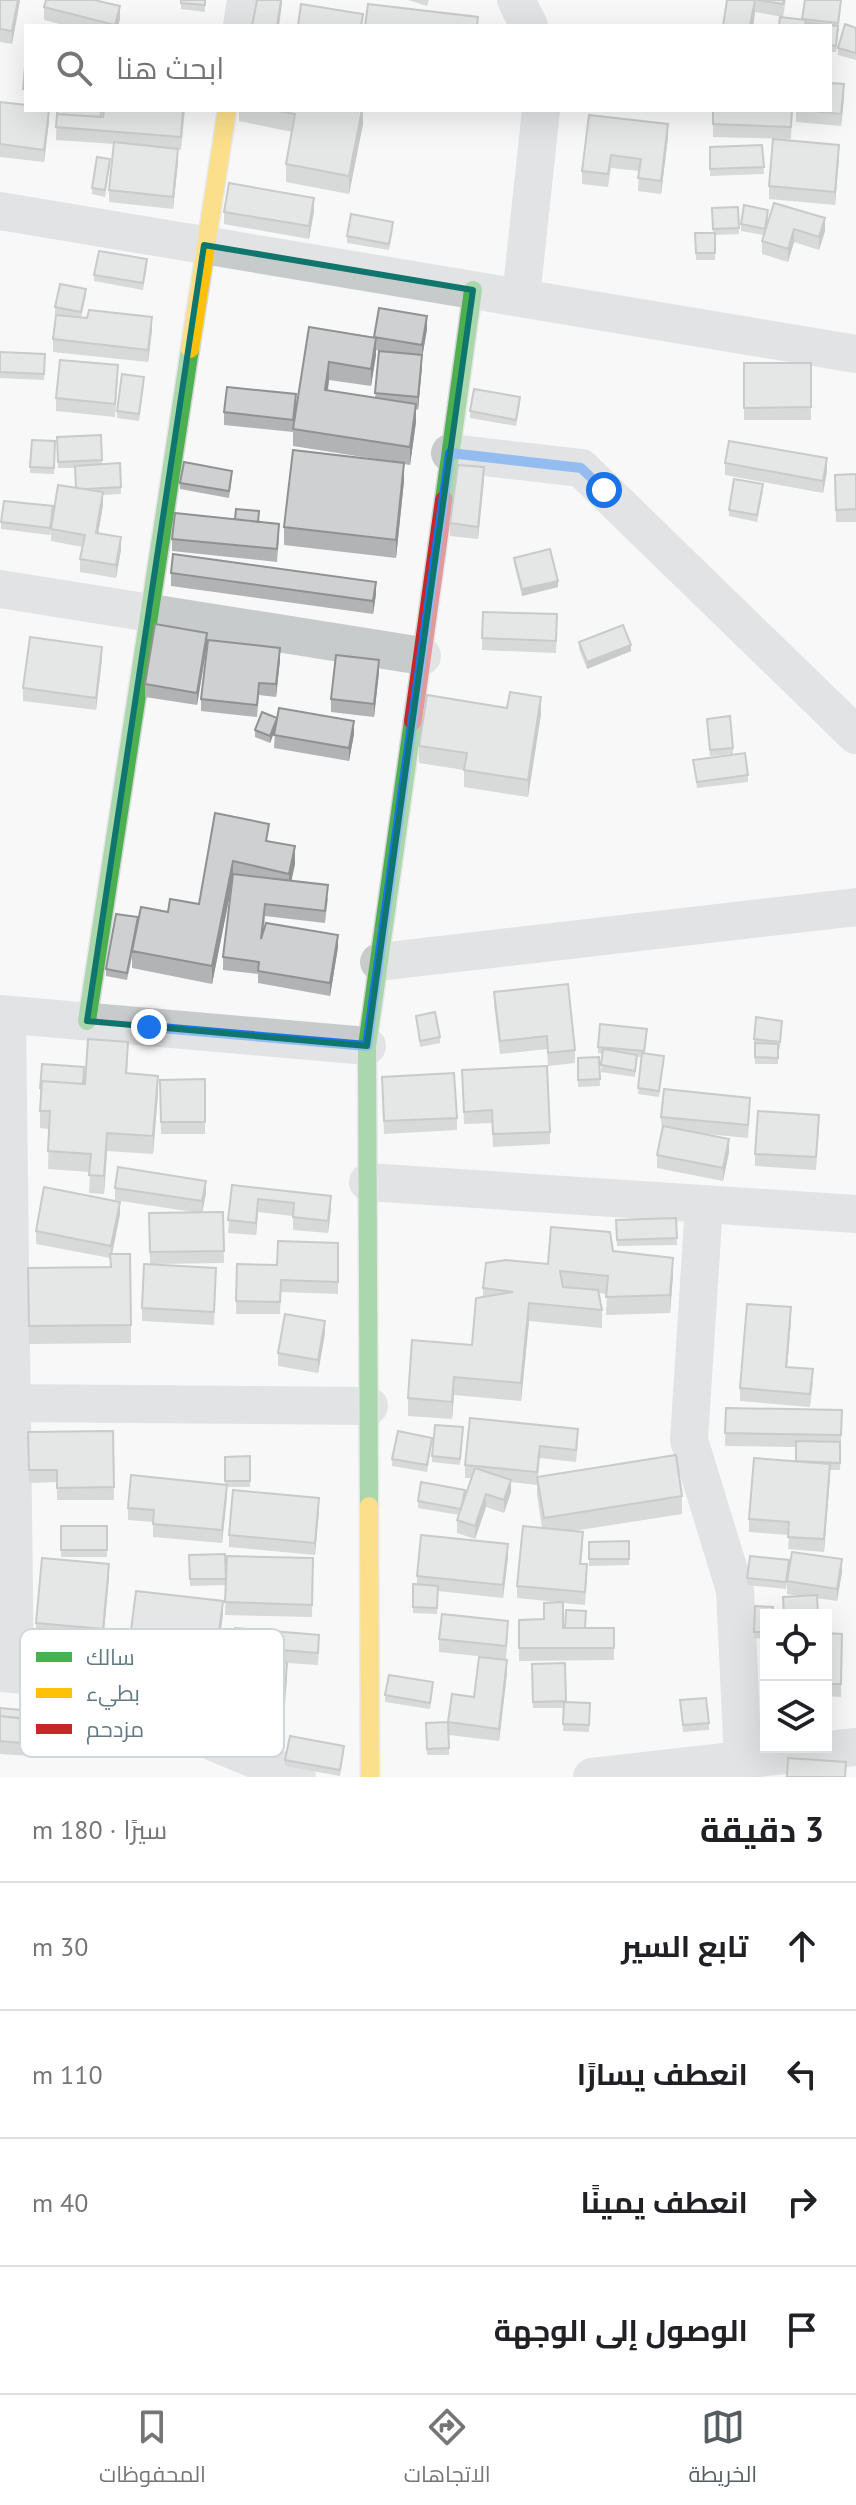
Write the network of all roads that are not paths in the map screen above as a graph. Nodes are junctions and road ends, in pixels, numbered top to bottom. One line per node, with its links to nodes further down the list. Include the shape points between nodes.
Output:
1 (246, 0): 3 (street)
2 (516, 0): 4 (street)
3 (242, 24)
4 (528, 24)
5 (227, 112): 8 (street)
6 (541, 112): 10 (street)
7 (0, 211): 8 (street)
8 (204, 245): 9 (street); 14 (street)
9 (473, 290): 10 (street); 12 (street)
10 (521, 297): 11 (street)
11 (856, 354)
12 (450, 453): 15 (street); 16 (street, via 581,468)
13 (0, 589): 14 (street)
14 (148, 612): 15 (street); 20 (street)
15 (422, 656): 18 (street)
16 (856, 735)
17 (856, 907): 18 (street)
18 (379, 962): 21 (street)
19 (4, 1014): 20 (street); 25 (street)
20 (87, 1021): 21 (street)
21 (367, 1046): 22 (street)
22 (368, 1182): 23 (street); 27 (street)
23 (704, 1205): 24 (street); 31 (street, via 689,1440 735,1590)
24 (856, 1214)
25 (5, 1257): 26 (street)
26 (12, 1403): 27 (street); 28 (street)
27 (369, 1406): 33 (street)
28 (8, 1674)
29 (856, 1747): 31 (street)
30 (249, 1757): 32 (street)
31 (743, 1760): 34 (street)
32 (297, 1777)
33 (370, 1777)
34 (592, 1777)

